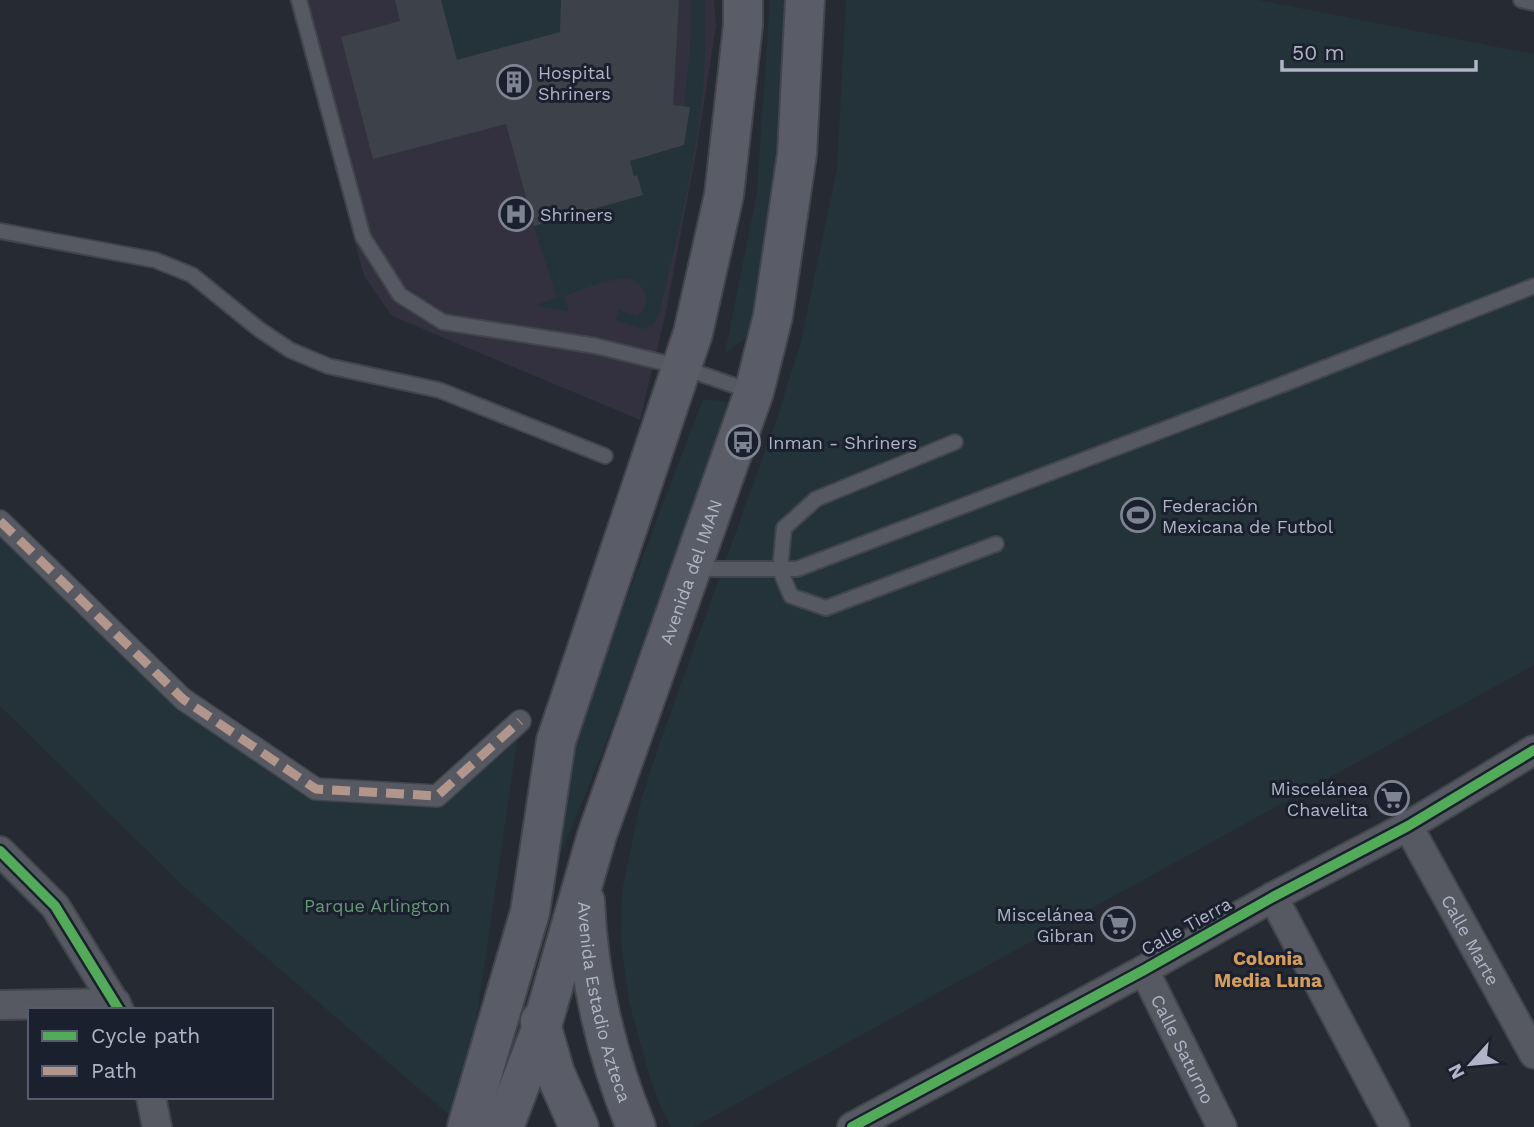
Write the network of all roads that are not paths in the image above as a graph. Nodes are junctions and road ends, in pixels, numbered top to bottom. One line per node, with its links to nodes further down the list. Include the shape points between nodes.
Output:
1 (299, 0): 8 (lane, via 363,237 400,295 443,322 596,346)
2 (743, 0): 8 (main road, via 724,195)
3 (805, 0): 9 (main road, Avenida del IMAN, via 797,154 773,316)
4 (1521, 0): 5 (lane)
5 (1534, 4)
6 (0, 231): 11 (lane, via 155,260 192,275 260,330 328,366 439,390)
7 (1534, 286): 15 (lane, via 797,569)
8 (681, 367): 9 (lane); 22 (main road, via 556,741)
9 (754, 392): 14 (main road, Avenida del IMAN)
10 (955, 442): 15 (lane, via 816,499 784,528)
11 (605, 456)
12 (0, 521): 16 (street, via 183,699 316,789 437,796)
13 (996, 544): 15 (lane, via 827,608 791,596)
14 (692, 568): 15 (lane); 20 (main road, Avenida del IMAN)
15 (780, 570)
16 (520, 721)
17 (1534, 752): 18 (street, Calle Tierra)
18 (1408, 826): 21 (street, Calle Tierra); 27 (street, Calle Marte)
19 (0, 851): 25 (street, via 55,906)
20 (584, 876): 26 (main road, Avenida del IMAN); 34 (main road, Avenida Estadio Azteca, via 587,932 600,1009 610,1054)
21 (1273, 897): 23 (street, Calle Tierra); 36 (street)
22 (530, 912): 26 (main road, via 531,966); 31 (main road)
23 (1143, 970): 29 (street, Calle Saturno); 35 (street, Calle Tierra)
24 (0, 1005): 25 (street)
25 (118, 1006)
26 (541, 1028): 32 (main road, Avenida del IMAN); 33 (main road)
27 (1534, 1054)
28 (151, 1099): 30 (street)
29 (1216, 1125)
30 (157, 1127)
31 (467, 1127)
32 (504, 1127)
33 (579, 1127)
34 (636, 1127)
35 (852, 1127)
36 (1395, 1127)

